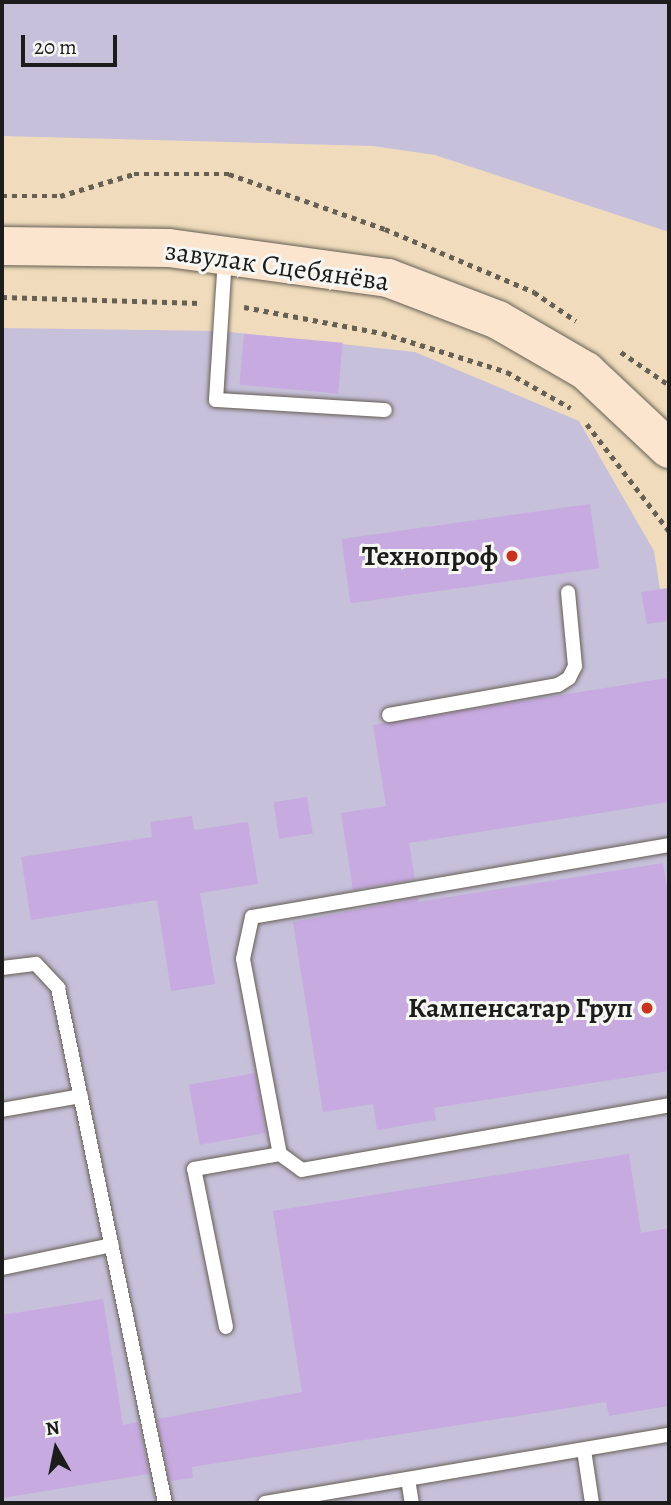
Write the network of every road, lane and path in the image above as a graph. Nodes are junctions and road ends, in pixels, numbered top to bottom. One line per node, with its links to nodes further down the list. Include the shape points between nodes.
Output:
1 (2, 246): 2 (street, завулак Сцебянёва, via 169,248)
2 (225, 256): 4 (lane); 8 (street, завулак Сцебянёва, via 388,278 498,320 586,371)
3 (2, 297): 4 (path)
4 (223, 303): 5 (lane, via 216,400); 6 (path, via 382,333 507,372)
5 (385, 410)
6 (574, 410)
7 (582, 418): 9 (path)
8 (667, 440)
9 (669, 531)
10 (569, 592): 11 (lane, via 575,666 569,678 558,685)
11 (389, 715)
12 (669, 845): 17 (lane, via 252,917 243,959)
13 (2, 968): 14 (lane, via 36,964 58,988)
14 (81, 1096): 16 (lane); 18 (lane)
15 (669, 1105): 17 (lane, via 302,1170)
16 (2, 1110)
17 (280, 1154): 20 (lane, via 194,1169)
18 (112, 1245): 19 (lane); 24 (lane)
19 (2, 1268)
20 (226, 1328)
21 (669, 1435): 22 (lane)
22 (584, 1450): 23 (lane); 27 (lane)
23 (408, 1479): 25 (lane); 26 (lane)
24 (165, 1503)
25 (265, 1503)
26 (412, 1503)
27 (592, 1503)

